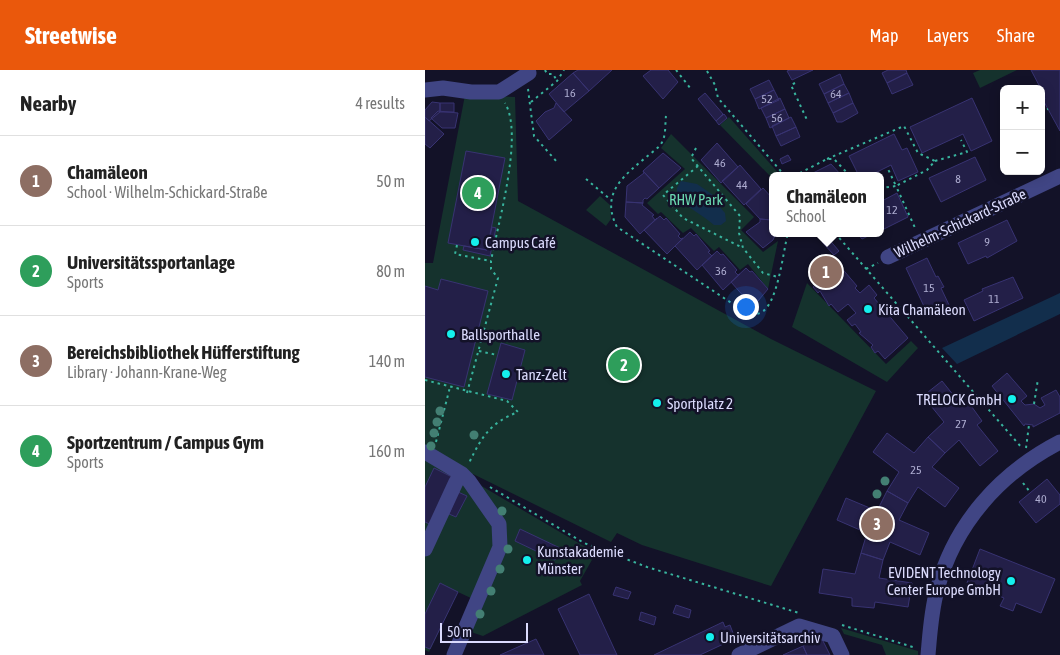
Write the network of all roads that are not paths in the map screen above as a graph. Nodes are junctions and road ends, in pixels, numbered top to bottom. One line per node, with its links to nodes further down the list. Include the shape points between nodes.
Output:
1 (526, 75): 2 (street, via 499,92)
2 (425, 90)
3 (1060, 176): 4 (street, Wilhelm-Schickard-Straße)
4 (888, 257)
5 (1060, 442): 9 (street, via 1029,454 969,519 950,550 937,591)
6 (428, 454): 7 (street)
7 (462, 474): 8 (street); 10 (street, via 499,524 501,536 500,548)
8 (425, 549)
9 (928, 653)
10 (454, 655)
11 (739, 655): 12 (street, via 799,626 833,636)
12 (842, 655)

